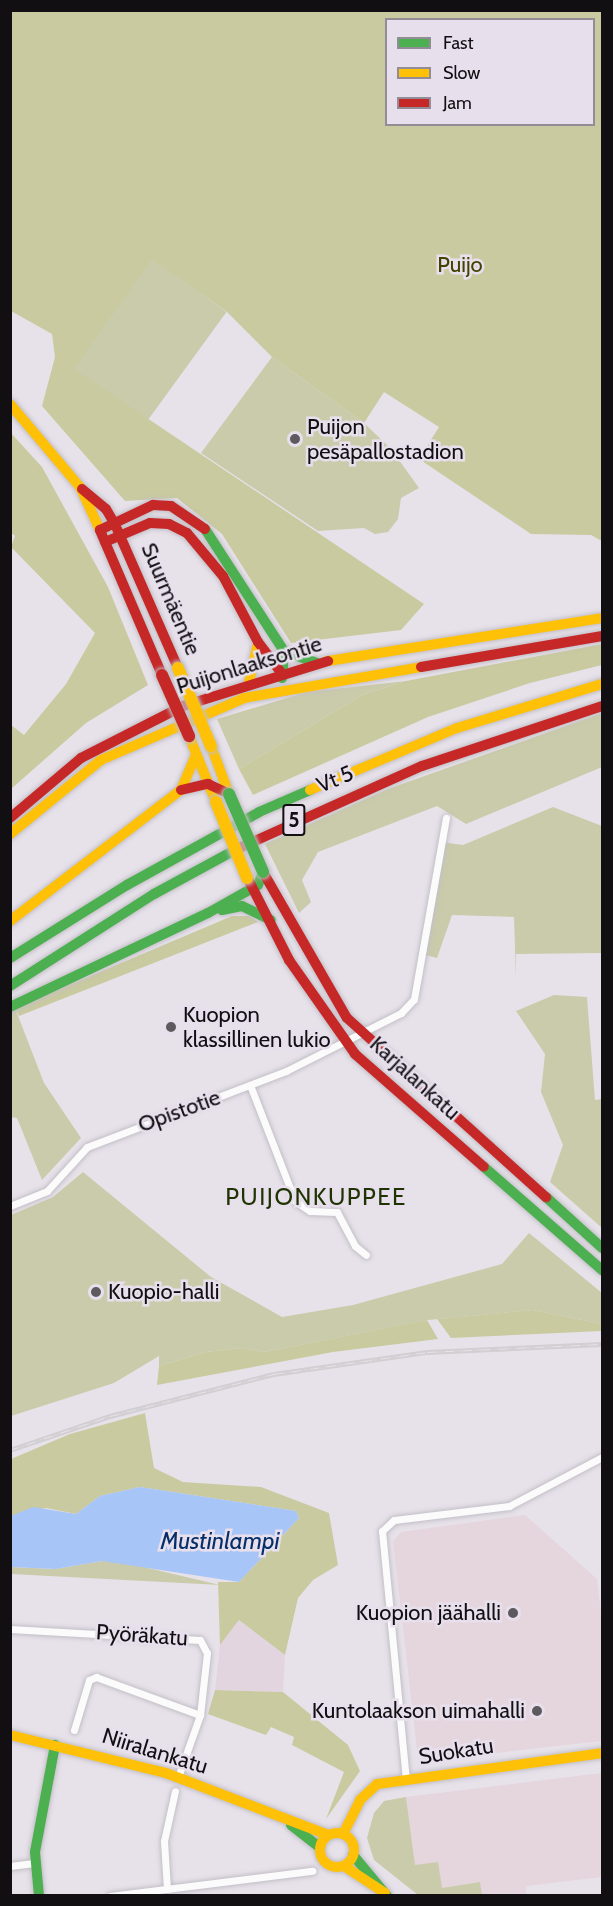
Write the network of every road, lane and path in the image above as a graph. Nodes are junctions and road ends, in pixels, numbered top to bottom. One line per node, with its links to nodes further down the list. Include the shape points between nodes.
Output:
1 (10, 404): 2 (main road, Suurmäentie)
2 (80, 487): 3 (main road, Suurmäentie, via 106,509); 4 (main road, Suurmäentie)
3 (114, 523): 4 (main road); 5 (main road, Suurmäentie); 10 (main road, via 153,505 171,506 196,520 219,545)
4 (100, 530): 6 (main road, Suurmäentie)
5 (121, 536): 6 (main road); 9 (main road, via 150,523 169,524 187,532 223,576); 19 (main road, Suurmäentie, bridge)
6 (105, 542): 16 (main road, Suurmäentie, bridge)
7 (603, 618): 11 (main road, Puijonlaaksontie)
8 (603, 636): 12 (main road, Puijonlaaksontie)
9 (258, 642): 12 (main road); 13 (main road, via 257,665)
10 (284, 651): 11 (main road); 12 (main road)
11 (317, 663): 12 (main road, Puijonlaaksontie)
12 (283, 680): 13 (main road, Puijonlaaksontie); 22 (main road, Puijonlaaksontie, via 101,760)
13 (249, 682): 20 (main road, Puijonlaaksontie, via 183,706 99,748)
14 (603, 684): 28 (main road, Vt 5 / 5, via 458,728 269,807 127,885)
15 (603, 706): 29 (main road, Vt 5 / 5, via 422,766 264,834 93,930)
16 (196, 754): 17 (main road, Suurmäentie); 18 (main road)
17 (208, 784): 18 (main road); 19 (main road); 24 (main road, Suurmäentie, bridge)
18 (181, 790): 27 (main road)
19 (229, 794): 23 (main road, Suurmäentie, bridge)
20 (10, 818)
21 (446, 818): 31 (street, Opistotie, via 414,999 401,1013)
22 (10, 834)
23 (263, 872): 24 (main road); 31 (main road, Karjalankatu, via 308,955)
24 (250, 883): 25 (main road); 26 (main road, Karjalankatu)
25 (208, 913): 26 (main road, via 242,906); 30 (main road)
26 (271, 920): 32 (main road, Karjalankatu, via 289,960)
27 (10, 921)
28 (10, 958)
29 (10, 986)
30 (10, 1007)
31 (362, 1034): 32 (street, Opistotie); 35 (main road, Karjalankatu)
32 (346, 1043): 33 (street, Opistotie); 37 (main road, Karjalankatu)
33 (250, 1085): 34 (street, Opistotie, via 87,1147 47,1191); 36 (street, via 296,1200 310,1211 337,1212 355,1246)
34 (10, 1206)
35 (603, 1248)
36 (366, 1255)
37 (603, 1270)
38 (603, 1457): 46 (street, via 509,1506 394,1520 382,1531)
39 (10, 1629): 40 (street, Pyöräkatu, via 200,1640 207,1653)
40 (200, 1714): 41 (street, via 96,1677 88,1680); 45 (street, Pyöräkatu)
41 (74, 1730)
42 (10, 1735): 43 (main road, Niiralankatu)
43 (55, 1745): 45 (main road, Niiralankatu); 53 (main road)
44 (603, 1753): 46 (main road, Suokatu)
45 (178, 1778): 48 (main road, Niiralankatu)
46 (406, 1780): 49 (main road, Suokatu, via 370,1788)
47 (175, 1791): 57 (street, via 164,1841)
48 (284, 1819): 50 (main road, Niiralankatu); 51 (main road, Niiralankatu)
49 (343, 1834): 50 (main road); 52 (main road, via 353,1845)
50 (328, 1835): 51 (main road)
51 (320, 1848): 55 (main road, via 327,1863)
52 (353, 1855): 55 (main road); 58 (main road)
53 (36, 1863): 54 (street); 59 (main road)
54 (10, 1866)
55 (344, 1866): 58 (main road)
56 (312, 1871): 57 (street)
57 (167, 1889): 60 (street)
58 (386, 1894)
59 (39, 1896)
60 (110, 1896)

